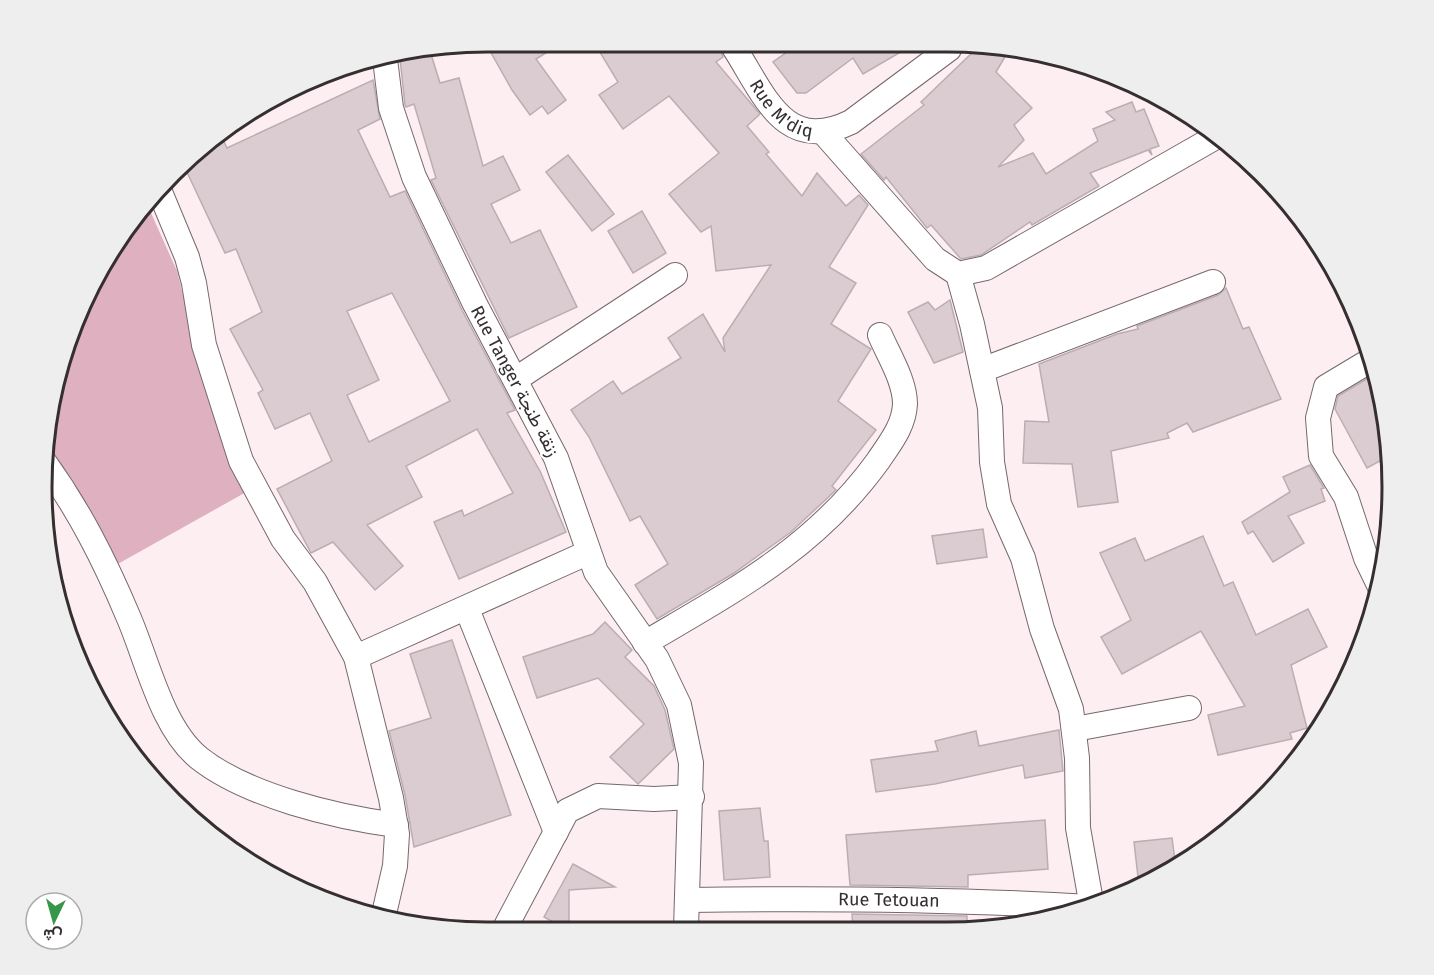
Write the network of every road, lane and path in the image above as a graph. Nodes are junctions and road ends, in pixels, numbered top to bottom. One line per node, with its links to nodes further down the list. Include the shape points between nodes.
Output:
1 (737, 52): 4 (street, Rue M'diq, via 781,118 802,131)
2 (945, 52): 4 (street, Rue M'diq, via 850,122)
3 (386, 65): 13 (street, Rue Tanger زنقة طنجة, via 391,108 414,177 474,304)
4 (822, 131): 7 (street, via 935,259)
5 (1209, 141): 7 (street, via 986,268)
6 (163, 198): 19 (street, via 187,257 204,345 241,460 283,539 315,582)
7 (958, 274): 12 (street)
8 (675, 275): 13 (street)
9 (1213, 282): 12 (street)
10 (880, 335): 18 (street, via 902,387 904,410 899,429 866,476 799,546 755,578)
11 (1364, 364): 16 (street, via 1326,387 1318,418 1321,456 1346,497)
12 (982, 370): 21 (street, via 990,408 992,462 999,504 1023,558)
13 (516, 379): 15 (street, Rue Tanger زنقة طنجة, via 556,458)
14 (52, 474): 23 (street, via 90,530 170,718 182,740 198,757 241,782 277,796 351,819)
15 (587, 553): 17 (street); 18 (street, Rue Tanger زنقة طنجة, via 604,587)
16 (1373, 572)
17 (467, 609): 19 (street); 24 (street)
18 (645, 643): 22 (street, Rue Tanger زنقة طنجة, via 679,705 691,763)
19 (356, 657): 23 (street)
20 (1189, 708): 21 (street)
21 (1075, 729): 25 (street, via 1078,828)
22 (692, 797): 24 (street, via 598,796 567,812); 26 (street, Rue Tanger زنقة طنجة)
23 (396, 825): 27 (street, via 395,866)
24 (556, 832): 29 (street)
25 (1089, 898)
26 (688, 900): 28 (street, Rue Tetouan, via 840,898); 30 (street, Rue Tanger زنقة طنجة)
27 (384, 910)
28 (1032, 914)
29 (508, 922)
30 (686, 922)

